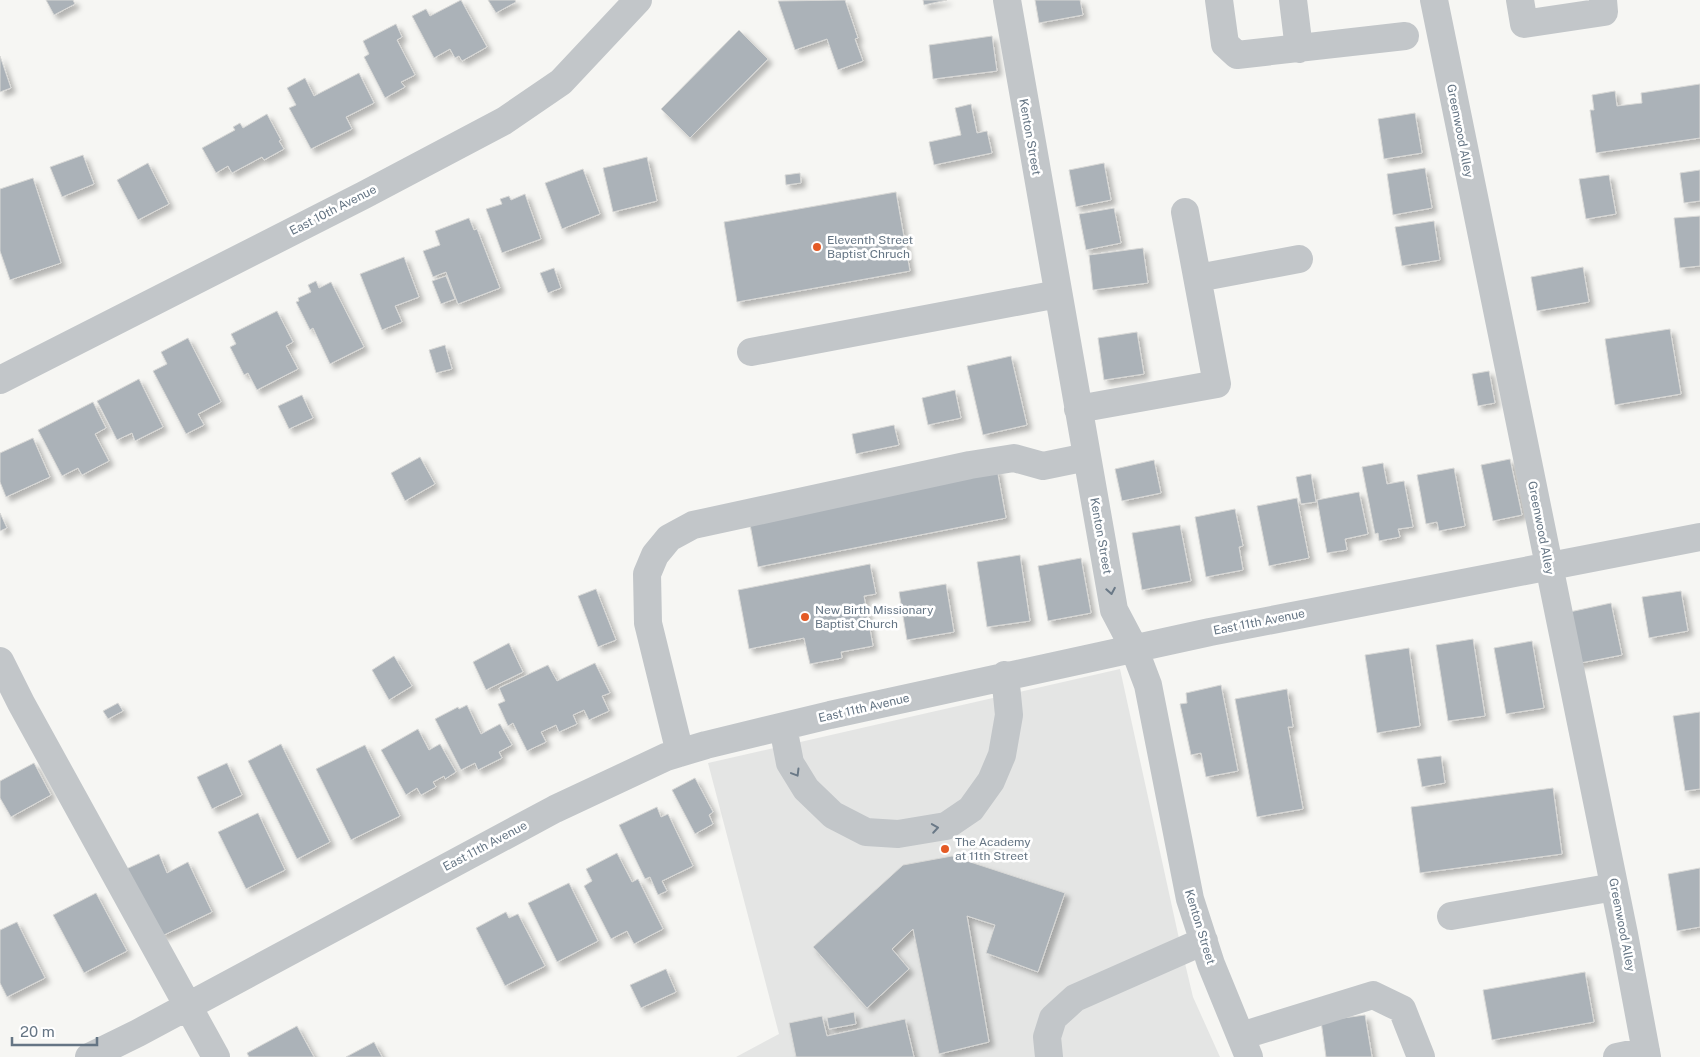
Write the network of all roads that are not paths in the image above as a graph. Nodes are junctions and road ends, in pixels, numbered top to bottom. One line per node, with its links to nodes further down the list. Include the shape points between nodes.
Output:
1 (638, 0): 15 (street, East 10th Avenue, via 561,82 504,121)
2 (1007, 0): 13 (street, Kenton Street)
3 (1219, 0): 9 (street, via 1225,44 1237,55)
4 (1293, 0): 9 (street)
5 (1434, 0): 19 (street, Greenwood Alley)
6 (1520, 0): 7 (street, via 1524,24 1604,12)
7 (1603, 0)
8 (1405, 36): 9 (street)
9 (1299, 48)
10 (1185, 212): 12 (street)
11 (1299, 259): 12 (street)
12 (1198, 278): 16 (street, via 1217,384)
13 (1058, 294): 14 (street); 16 (street, Kenton Street)
14 (751, 352)
15 (0, 380)
16 (1078, 408): 17 (street, Kenton Street)
17 (1087, 457): 20 (street, Kenton Street, one-way to 20, via 1114,610); 24 (street, via 1043,466 1014,458 970,465 693,525 670,538 655,555 647,574 648,624)
18 (1700, 537): 19 (street, East 11th Avenue)
19 (1548, 566): 20 (street, East 11th Avenue); 25 (street, Greenwood Alley)
20 (1134, 648): 22 (street, East 11th Avenue); 27 (street, Kenton Street, via 1148,685 1190,898)
21 (0, 661): 28 (street)
22 (1005, 675): 23 (street, East 11th Avenue); 23 (street, one-way to 22, via 790,763 806,789 833,814 866,832 898,834 946,826 971,809 992,781 1002,755 1009,715)
23 (782, 727): 24 (street, East 11th Avenue)
24 (680, 753): 28 (street, East 11th Avenue, via 555,809)
25 (1614, 887): 26 (street); 30 (street, Greenwood Alley)
26 (1451, 916)
27 (1204, 941): 29 (street, Kenton Street); 33 (street, via 1075,998 1053,1018 1047,1037)
28 (188, 1005): 31 (street, East 11th Avenue); 32 (street)
29 (1245, 1046): 34 (street, via 1373,995 1402,1009)
30 (1646, 1054): 35 (street)
31 (89, 1057)
32 (216, 1057)
33 (1049, 1057)
34 (1421, 1057)
35 (1617, 1057)

